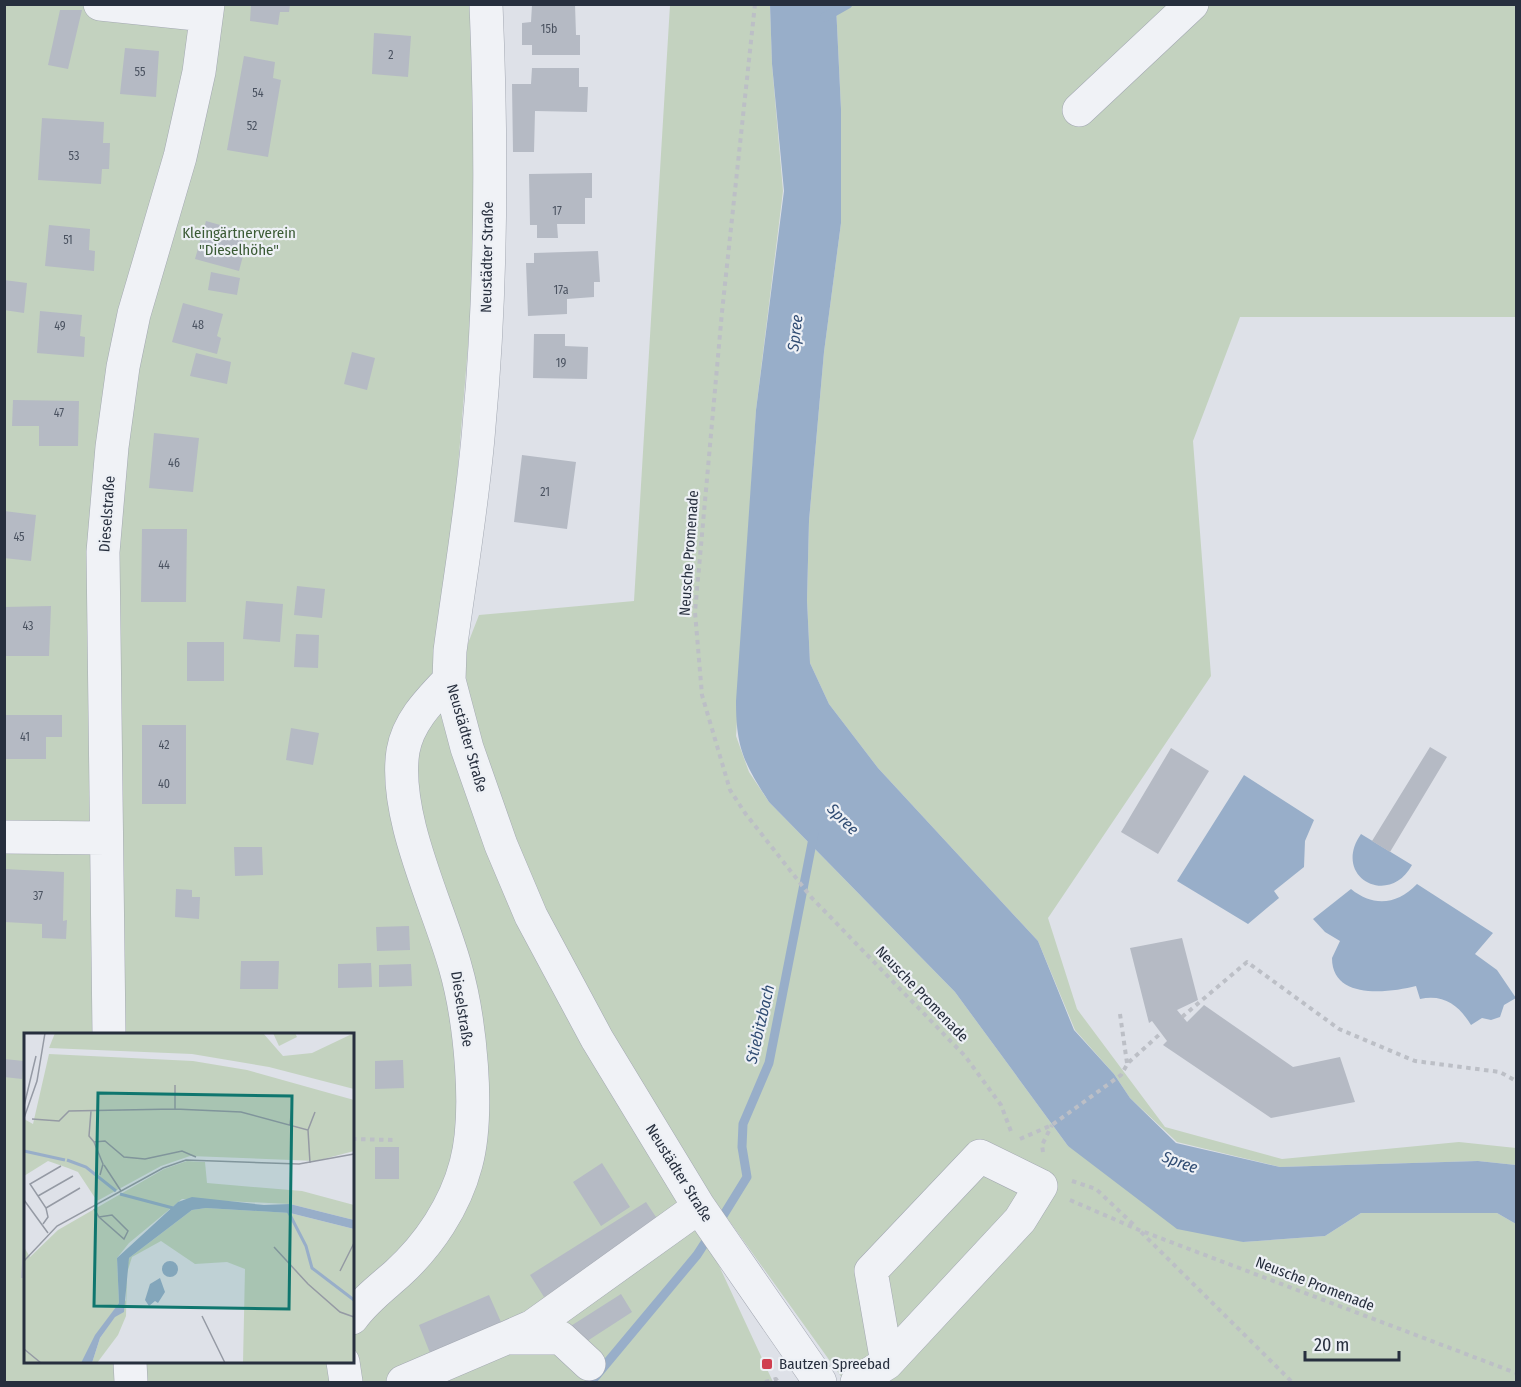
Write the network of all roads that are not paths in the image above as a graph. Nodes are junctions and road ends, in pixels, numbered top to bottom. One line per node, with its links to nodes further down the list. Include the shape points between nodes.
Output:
1 (100, 4): 4 (street)
2 (486, 4): 6 (street, Neustädter Straße, via 486,331 479,427)
3 (1192, 4): 5 (street)
4 (207, 10): 8 (street, Dieselstraße, via 199,72 180,157 134,314 112,447 103,552)
5 (1079, 110)
6 (449, 680): 10 (street, Neustädter Straße, via 466,748 531,916 597,1039); 11 (street, Dieselstraße, via 424,705 410,729 403,752 403,779 419,862 456,967 469,1046 471,1135 458,1189 434,1234)
7 (4, 837): 8 (street)
8 (106, 838): 9 (street, Dieselstraße)
9 (109, 1033)
10 (701, 1211): 12 (street, via 533,1326); 20 (street, Neustädter Straße)
11 (354, 1315)
12 (506, 1338): 16 (street, via 561,1338); 19 (street)
13 (130, 1363): 17 (street)
14 (343, 1363): 18 (street)
15 (887, 1363): 15 (street, via 871,1271 980,1155 1052,1176 1020,1220); 21 (street)
16 (590, 1364)
17 (131, 1383)
18 (346, 1383)
19 (403, 1383)
20 (820, 1383)
21 (857, 1383)

